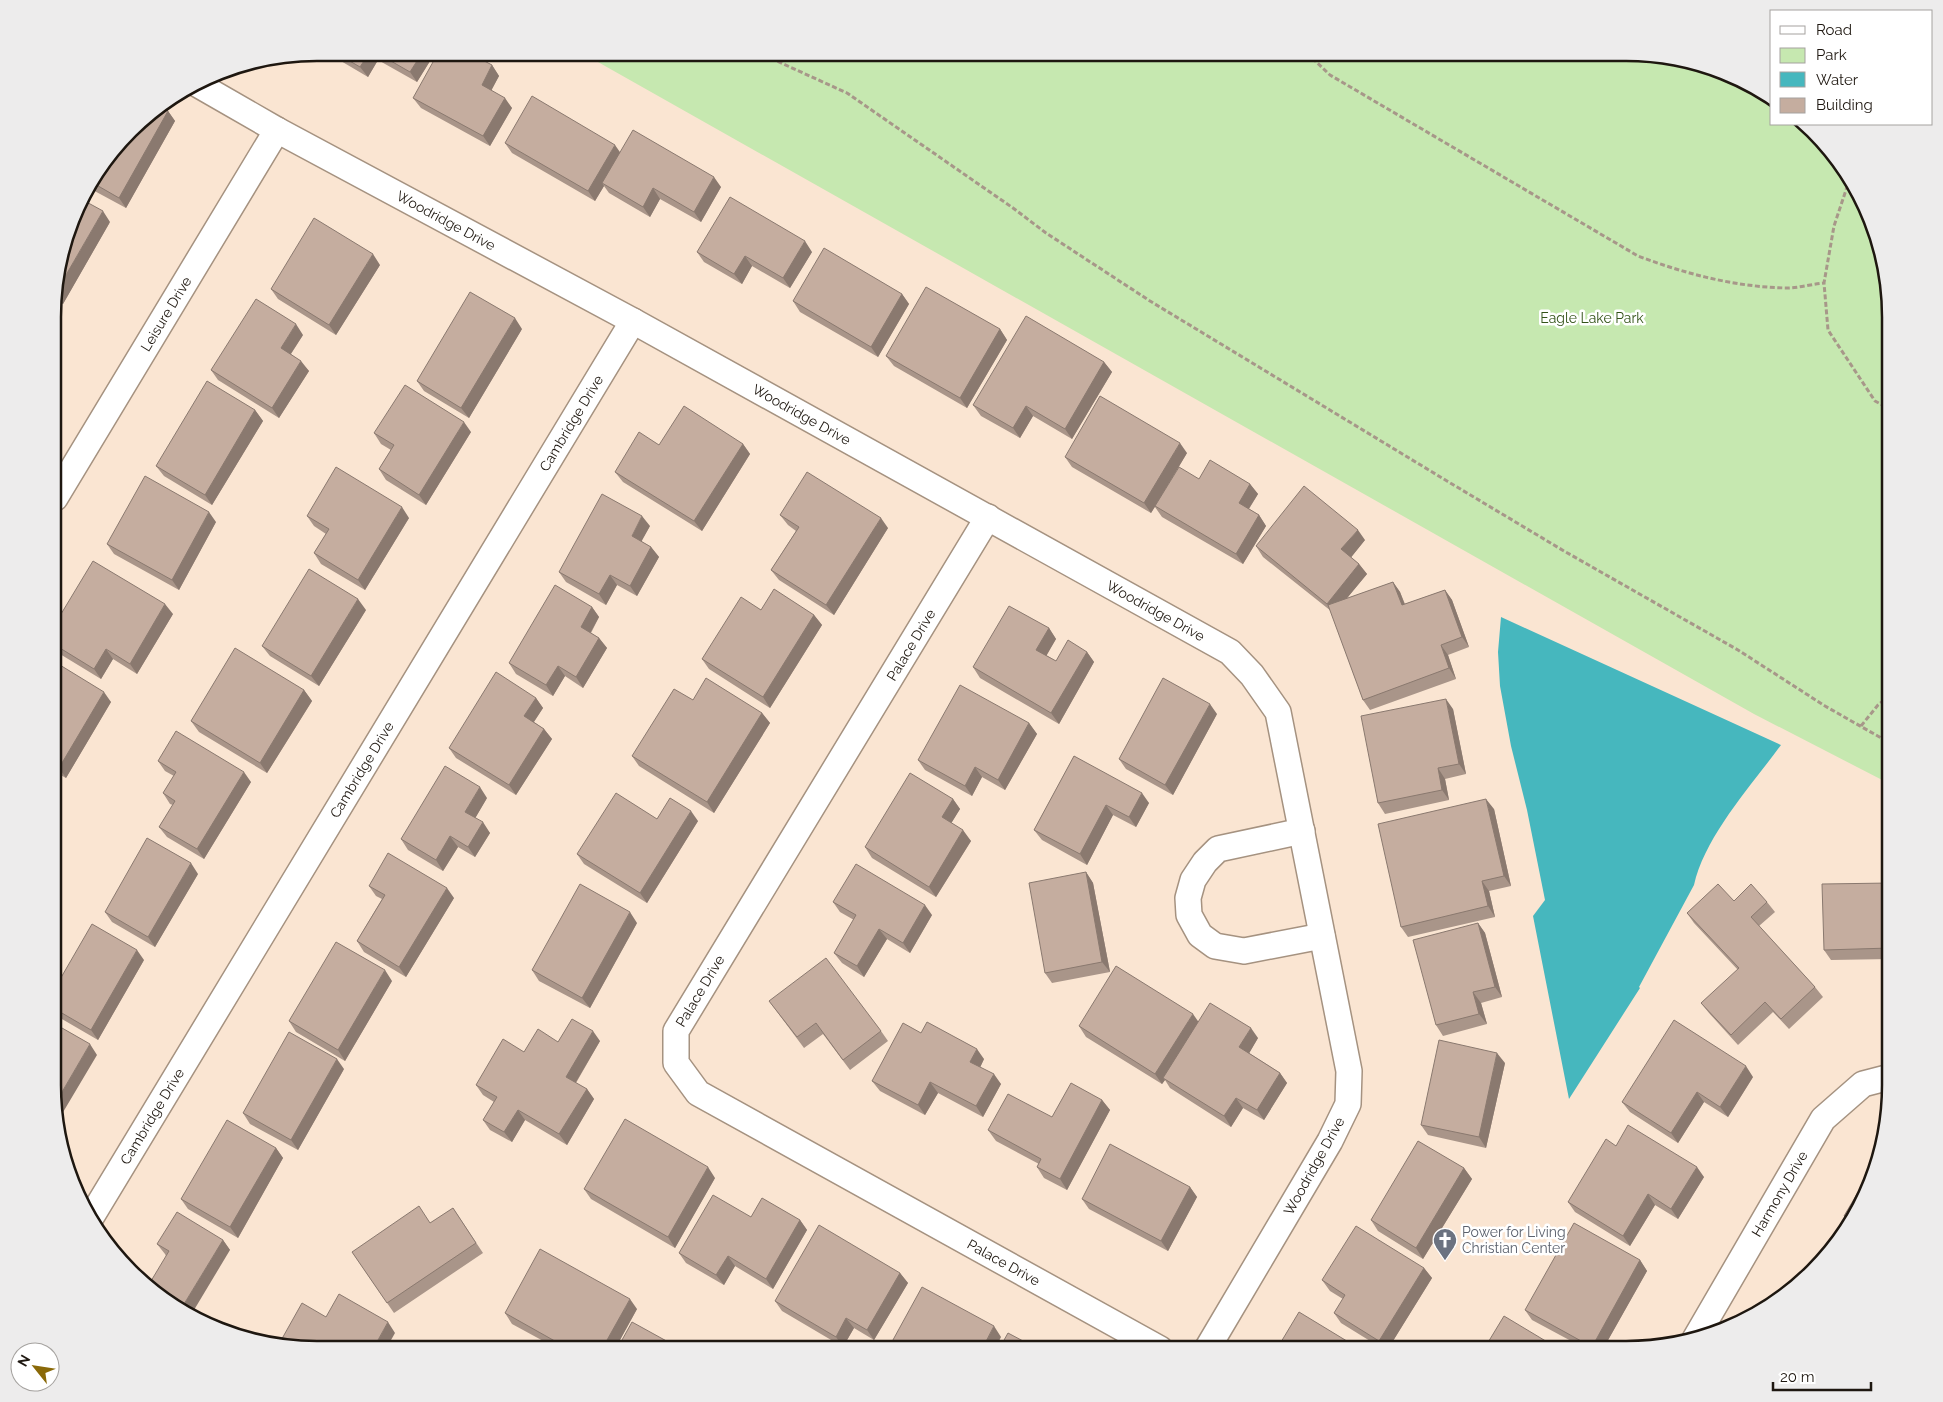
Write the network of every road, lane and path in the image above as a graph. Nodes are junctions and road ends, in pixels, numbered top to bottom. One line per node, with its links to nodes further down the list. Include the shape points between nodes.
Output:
1 (778, 61): 12 (path, via 847,93 1046,233 1150,301 1447,482 1738,650)
2 (1316, 61): 6 (path, via 1338,80 1638,256 1678,271 1727,283 1788,288)
3 (204, 88): 4 (street, Woodridge Drive)
4 (277, 130): 7 (street, Woodridge Drive); 9 (street, Leisure Drive)
5 (1847, 188): 6 (path, via 1834,226)
6 (1824, 283): 8 (path, via 1828,330 1875,400)
7 (633, 321): 10 (street, Woodridge Drive); 17 (street, Cambridge Drive)
8 (1882, 404)
9 (61, 488)
10 (988, 517): 14 (street, Woodridge Drive, via 1230,652 1252,675 1278,712); 19 (street, Palace Drive, via 676,1031 676,1063 698,1093)
11 (1882, 702): 12 (path)
12 (1860, 726): 13 (path)
13 (1882, 738)
14 (1302, 830): 15 (street, Woodridge Drive); 15 (street, via 1218,849 1194,880 1188,898 1189,916 1200,936 1215,946 1244,951)
15 (1322, 936): 20 (street, Woodridge Drive, via 1349,1071 1348,1104 1330,1141)
16 (1882, 1079): 18 (street, Harmony Drive, via 1863,1084 1823,1119)
17 (95, 1211)
18 (1701, 1329)
19 (1146, 1341)
20 (1212, 1341)

